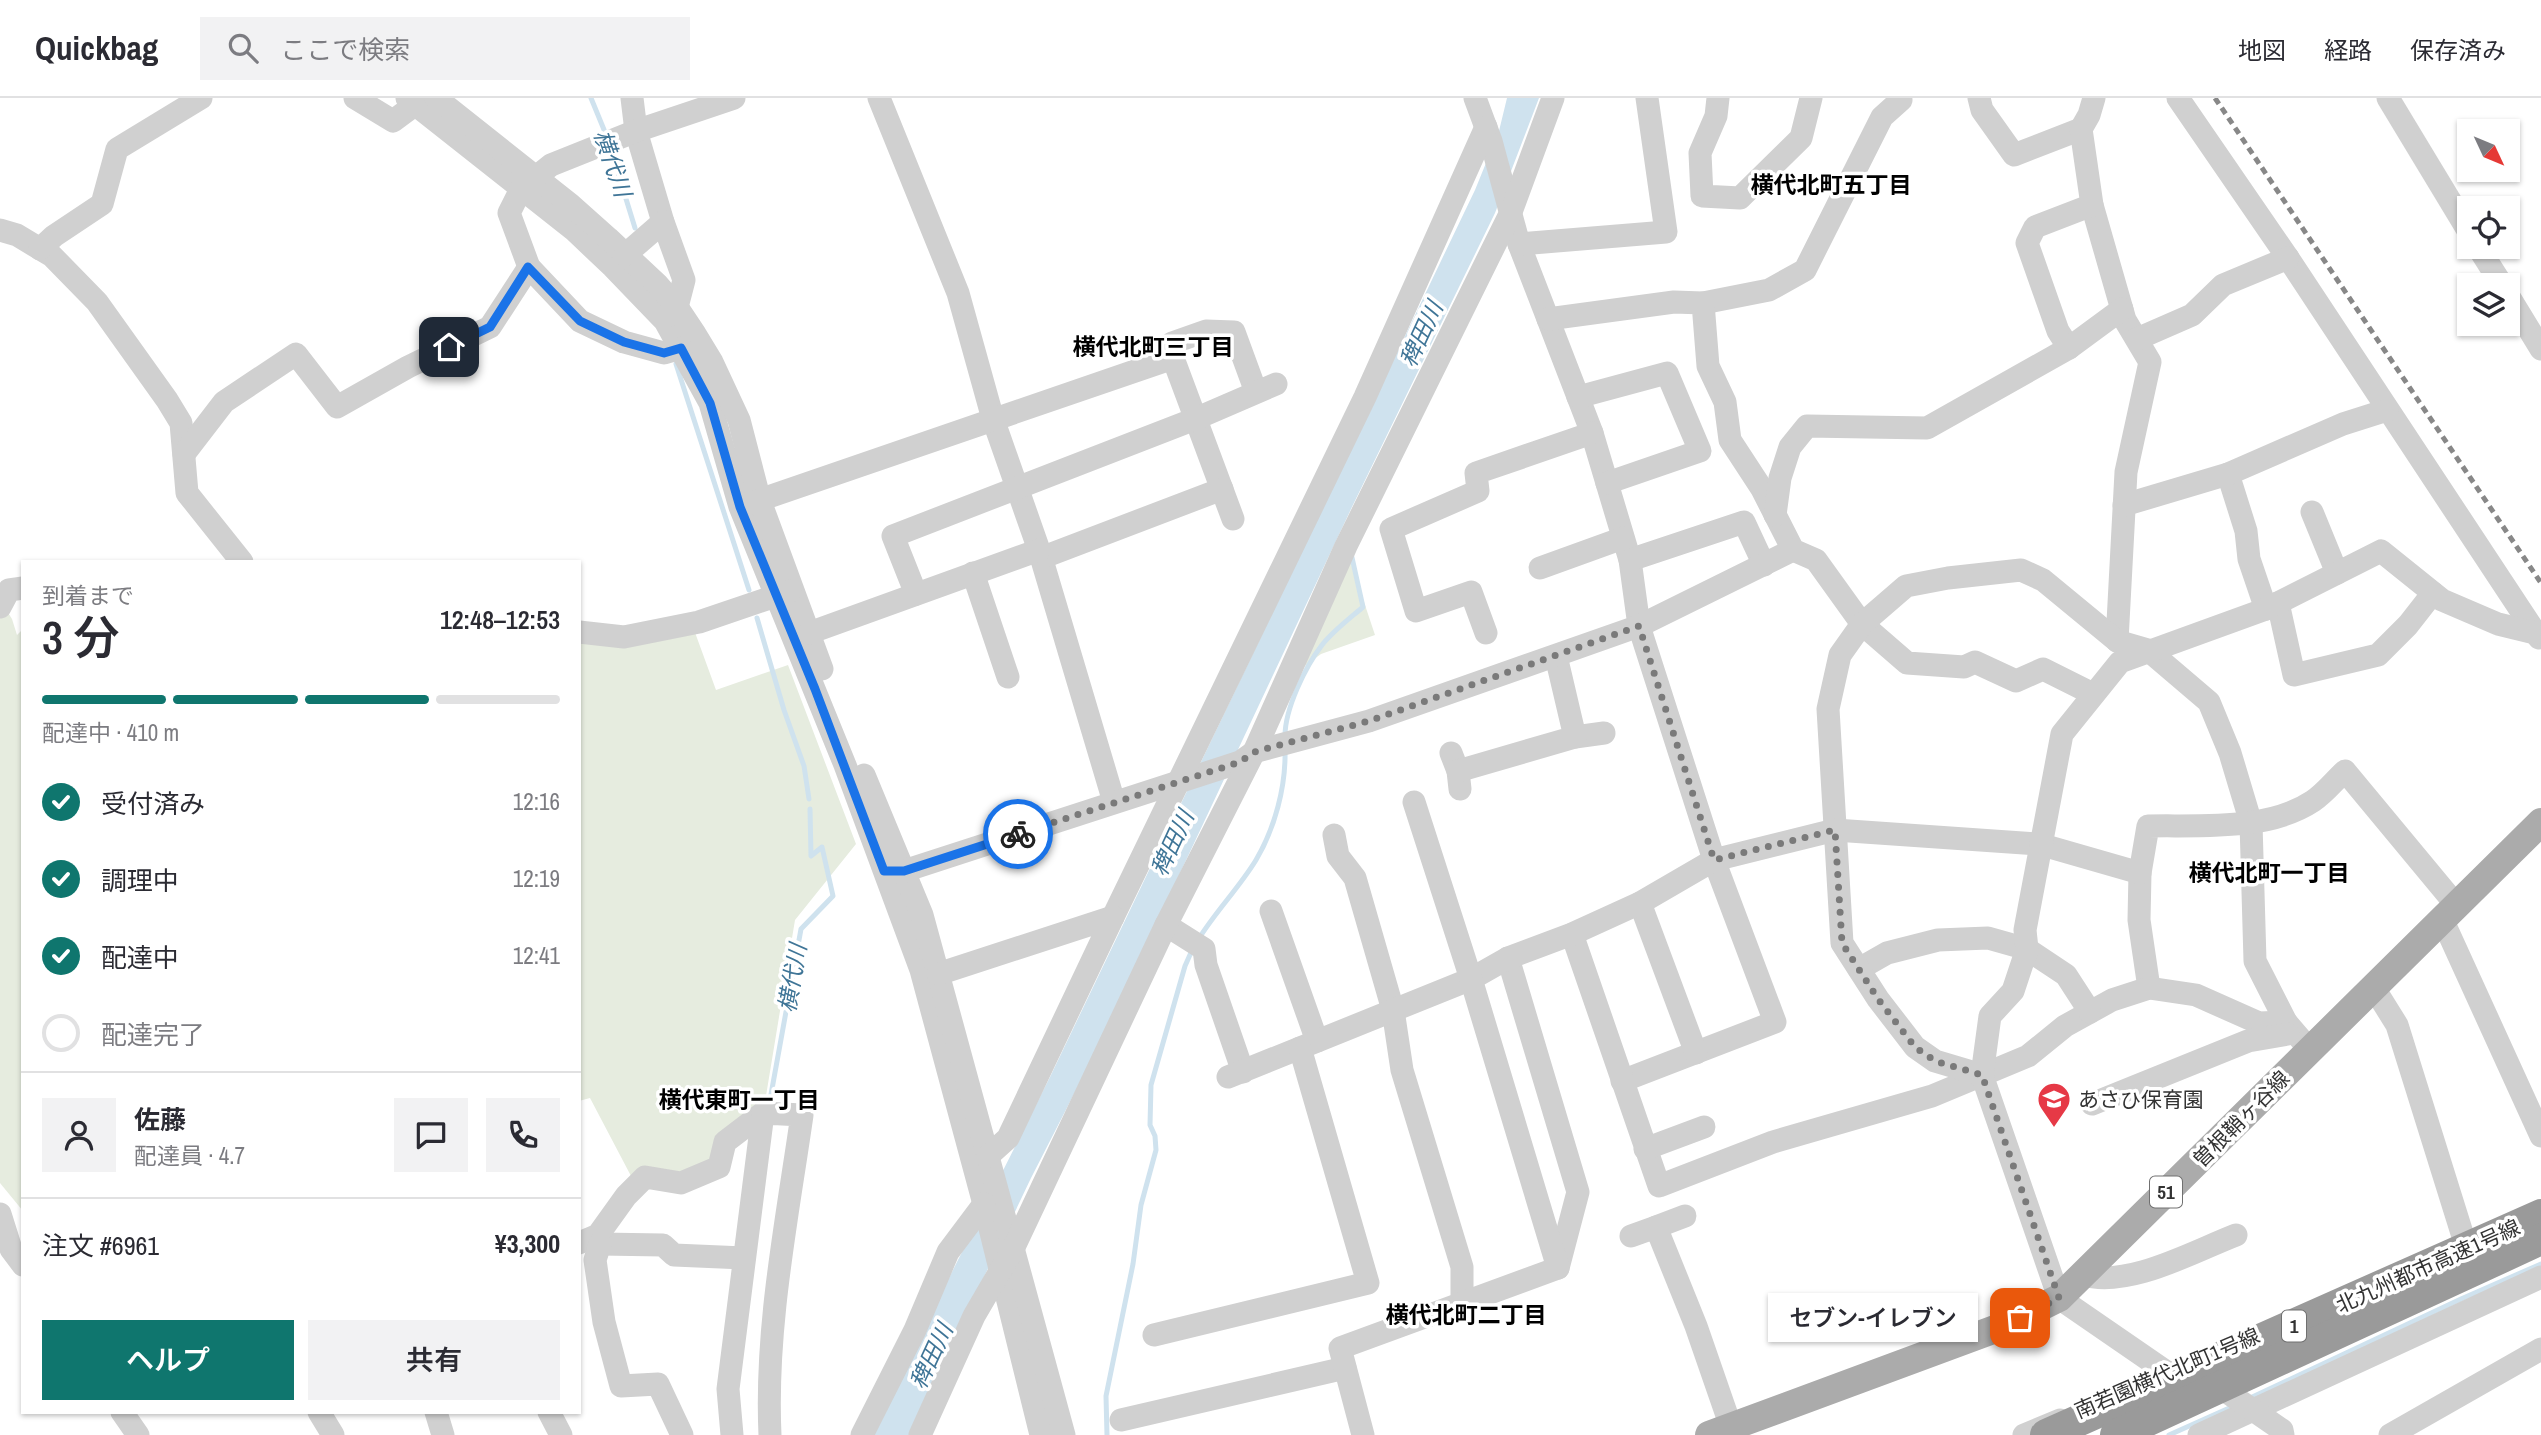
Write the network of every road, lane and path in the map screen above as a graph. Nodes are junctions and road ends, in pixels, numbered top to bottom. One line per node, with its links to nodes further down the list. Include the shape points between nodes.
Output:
1 (201, 98): 27 (street, via 117,149 102,204)
2 (355, 98): 16 (street, via 393,121)
3 (632, 98): 19 (street)
4 (734, 98): 19 (street)
5 (879, 98): 43 (street, via 958,293)
6 (1475, 98): 18 (street)
7 (1553, 98): 22 (street)
8 (1647, 98): 26 (street, via 1666,232)
9 (1718, 98): 10 (street, via 1716,117 1700,153 1702,195 1740,198 1801,138)
10 (1811, 98)
11 (1900, 98): 31 (street, via 1882,117 1805,270 1769,290)
12 (1979, 98): 17 (street, via 1982,110 2014,155)
13 (2094, 98): 17 (street)
14 (2178, 98): 29 (street)
15 (2388, 98): 23 (street)
16 (421, 100): 20 (street)
17 (2081, 130): 21 (street)
18 (1489, 134): 22 (street); 85 (street)
19 (618, 139): 20 (street, via 551,165); 24 (street)
20 (528, 183): 28 (street, via 571,205); 30 (street, via 509,213); 33 (street, via 573,230)
21 (2092, 205): 32 (street); 39 (street, via 2035,226 2027,243 2058,331)
22 (1510, 207): 26 (street); 83 (street)
23 (2457, 212)
24 (663, 222): 28 (street); 33 (street, via 684,280)
25 (0, 230): 27 (street)
26 (1519, 244): 35 (street)
27 (40, 249): 46 (street, via 97,302 167,400 181,423)
28 (625, 255): 33 (street, via 658,285)
29 (2288, 258): 36 (street, via 2223,285 2192,315); 42 (street)
30 (528, 267): 38 (street, via 580,321 624,342 664,353); 46 (street, via 490,327 337,407 296,354 224,401)
31 (1703, 303): 35 (street, via 1674,302); 54 (street, via 1708,366 1725,402 1730,440)
32 (2122, 309): 36 (street); 39 (street)
33 (671, 314): 38 (street); 51 (street, via 712,362 739,420)
34 (2520, 315): 40 (street)
35 (1548, 319): 41 (street)
36 (2137, 340): 52 (street, via 2150,362 2126,472)
37 (1172, 343): 44 (street, via 1206,331 1234,332 1266,388)
38 (681, 348): 51 (street, via 710,403)
39 (2069, 348): 54 (street, via 1927,428 1807,426 1790,447)
40 (2541, 349)
41 (1578, 397): 45 (street); 48 (street, via 1668,373 1700,451)
42 (2387, 410): 47 (street); 75 (street)
43 (993, 419): 44 (street, via 1173,358); 49 (street); 51 (street)
44 (1195, 419): 49 (street); 50 (street)
45 (1592, 433): 48 (street); 74 (street, via 1476,473 1478,491 1391,529 1416,611 1472,592)
46 (184, 454): 59 (street, via 187,494)
47 (2228, 474): 52 (street); 68 (street, via 2246,531 2249,559)
48 (1606, 483): 56 (street)
49 (1017, 488): 58 (street); 67 (street, via 893,536)
50 (1222, 489): 55 (street); 58 (street)
51 (750, 504): 65 (street)
52 (2124, 505): 76 (street)
53 (2312, 512): 63 (street)
54 (1775, 515): 57 (street)
55 (1233, 519)
56 (1626, 549): 60 (street, via 1744,522); 61 (street); 71 (street)
57 (1793, 550): 60 (street); 70 (street, via 1816,560)
58 (1040, 554): 62 (street); 86 (street)
59 (240, 560)
60 (1764, 565): 71 (street)
61 (1540, 568)
62 (973, 573): 67 (street); 79 (street)
63 (2337, 573): 66 (street, via 2381,551); 68 (street)
64 (21, 588): 69 (street, via 9,590)
65 (784, 593): 72 (street, via 698,622 624,637); 73 (street); 94 (street, via 815,689)
66 (2432, 593): 68 (street, via 2378,655 2294,675); 75 (street)
67 (916, 594): 73 (street)
68 (2272, 606): 77 (street)
69 (0, 607)
70 (1863, 624): 76 (street, via 1906,586 2021,570 2043,580); 80 (street, via 1906,663 1964,667 1975,662 2016,681 2043,670); 90 (street, via 1840,655 1828,709)
71 (1639, 626): 78 (street); 93 (street)
72 (581, 632)
73 (809, 633): 94 (street)
74 (1486, 633)
75 (2538, 637)
76 (2117, 641): 77 (street)
77 (2148, 650): 80 (street, via 2120,662); 89 (street, via 2209,702)
78 (1556, 656): 82 (street); 83 (street, via 1369,721)
79 (1008, 677)
80 (2093, 694): 92 (street, via 2062,734)
81 (1604, 733): 82 (street)
82 (1574, 737): 84 (street)
83 (1247, 757): 85 (street); 100 (street)
84 (1456, 771)
85 (1180, 782): 86 (street); 99 (street)
86 (1114, 802): 94 (street)
87 (1414, 802): 106 (street)
88 (2541, 822): 98 (main road, 曽根鞘ヶ谷線 / 51)
89 (2251, 823): 95 (street, via 2148,826); 98 (street, via 2313,801 2345,771); 111 (street, via 2255,961)
90 (1835, 830): 92 (street); 93 (street); 104 (street, via 1842,943)
91 (1334, 835): 109 (street, via 1338,856 1355,878)
92 (2039, 844): 95 (street); 102 (street)
93 (1714, 860): 96 (street); 113 (street, via 1776,1022)
94 (894, 871): 105 (street, via 922,915); 121 (street)
95 (2140, 873): 107 (street, via 2139,920)
96 (1640, 903): 101 (street); 113 (street)
97 (1271, 911): 112 (street)
98 (2450, 914): 108 (main road, 曽根鞘ヶ谷線 / 51); 119 (street)
99 (1113, 917): 105 (street); 121 (street)
100 (1166, 925): 112 (street, via 1204,949 1236,1074); 134 (street)
101 (1572, 934): 103 (street); 115 (street)
102 (2026, 949): 104 (street, via 1988,938 1938,940 1887,953); 110 (street, via 2066,975); 114 (street, via 2013,991 1990,1016)
103 (1508, 958): 106 (street); 135 (street, via 1578,1192)
104 (1858, 969): 114 (street, via 1915,1047 1935,1061)
105 (938, 974): 121 (street)
106 (1471, 979): 109 (street); 135 (street)
107 (2149, 988): 110 (street); 111 (street, via 2196,995)
108 (2374, 988): 111 (main road, 曽根鞘ヶ谷線 / 51); 130 (street, via 2397,1025)
109 (1393, 1010): 112 (street); 139 (street, via 1402,1070 1462,1267)
110 (2090, 1012): 114 (street, via 2028,1056)
111 (2297, 1035): 116 (street, via 2248,1041); 136 (main road, 曽根鞘ヶ谷線 / 51)
112 (1309, 1045): 141 (street, via 1368,1283)
113 (1696, 1053): 115 (street)
114 (1982, 1075): 120 (street, via 1932,1096 1773,1142 1659,1186); 138 (street)
115 (1622, 1081): 120 (street)
116 (2092, 1104)
117 (763, 1113): 129 (street, via 724,1142 719,1167 681,1183 645,1177); 132 (street); 157 (street, via 802,1115 775,1306 768,1388)
118 (1704, 1127): 120 (street)
119 (2541, 1136)
120 (1645, 1149)
121 (986, 1182): 134 (street); 158 (street)
122 (2541, 1213): 130 (street, 南若園横代北町1号線); 164 (highway, 北九州都市高速1号線 / 1, bridge)
123 (0, 1214): 133 (street, via 11,1249)
124 (1685, 1216): 125 (street)
125 (1656, 1227): 127 (street); 151 (street, via 1696,1326)
126 (2236, 1235): 136 (street, via 2139,1273 2098,1279)
127 (1631, 1236)
128 (2541, 1239): 165 (highway, 北九州都市高速1号線 / 1, bridge)
129 (592, 1241): 132 (street, via 663,1245 674,1255); 155 (street, via 604,1322 621,1386 658,1384)
130 (2466, 1246): 144 (street, 南若園横代北町1号線)
131 (2541, 1246): 145 (street, 南若園横代北町1号線)
132 (744, 1258): 156 (street, via 728,1390)
133 (21, 1262)
134 (1006, 1267): 140 (street); 159 (street, via 974,1316)
135 (1559, 1268): 139 (street)
136 (2083, 1275): 138 (main road, 曽根鞘ヶ谷線 / 51)
137 (2541, 1278): 146 (street)
138 (2059, 1298): 144 (street); 151 (main road, 曽根鞘ヶ谷線 / 51, via 1998,1328)
139 (1462, 1303): 143 (street, via 1340,1348)
140 (1024, 1326): 160 (street); 161 (street)
141 (1154, 1335)
142 (2541, 1349): 169 (street)
143 (1345, 1368): 150 (street); 162 (street)
144 (2168, 1373): 145 (street); 163 (street, 南若園横代北町1号線)
145 (2224, 1390): 146 (street); 166 (street, 南若園横代北町1号線)
146 (2254, 1411): 167 (street); 168 (street)
147 (320, 1414): 152 (street)
148 (437, 1414): 153 (street)
149 (550, 1414): 154 (street)
150 (1121, 1420)
151 (1720, 1431)
152 (333, 1435)
153 (443, 1435)
154 (561, 1435)
155 (682, 1435)
156 (732, 1435)
157 (770, 1435)
158 (862, 1435)
159 (920, 1435)
160 (1041, 1435)
161 (1064, 1435)
162 (1363, 1435)
163 (2024, 1435)
164 (2046, 1435)
165 (2116, 1435)
166 (2126, 1435)
167 (2199, 1435)
168 (2283, 1435)
169 (2390, 1435)

